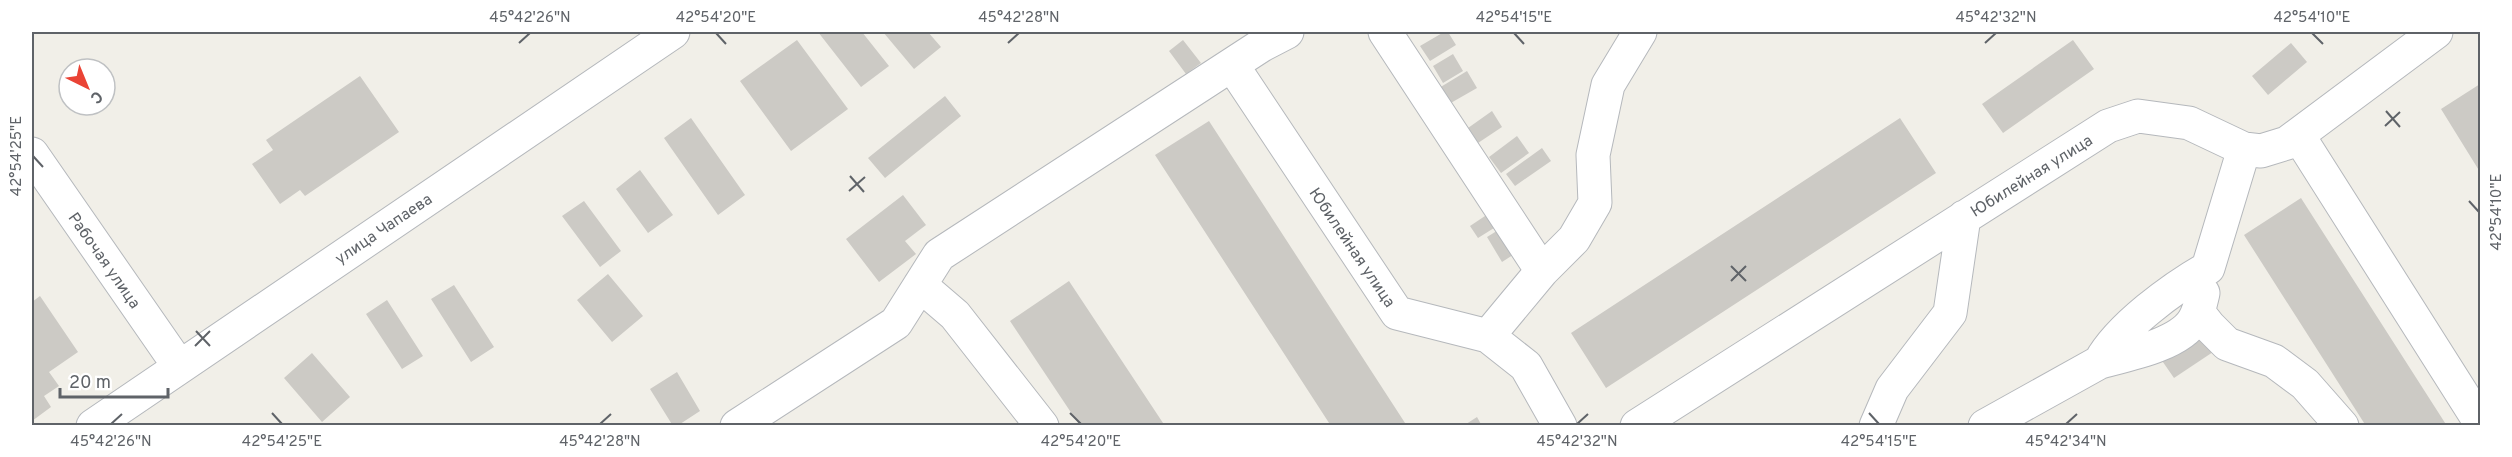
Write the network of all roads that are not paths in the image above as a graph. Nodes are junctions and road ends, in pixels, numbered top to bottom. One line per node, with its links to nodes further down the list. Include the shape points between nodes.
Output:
1 (674, 32): 17 (street, улица Чапаева)
2 (1287, 32): 6 (street)
3 (1385, 32): 12 (street)
4 (1640, 32): 12 (street, via 1608,85 1593,155 1595,203 1574,239)
5 (2436, 32): 7 (street, Юбилейная улица)
6 (1232, 65): 13 (street, via 939,255); 15 (street, Юбилейная улица, via 1397,313)
7 (2298, 135): 8 (street, Юбилейная улица, via 2261,151); 18 (street)
8 (2244, 149): 10 (street, Юбилейная улица, via 2189,123 2138,116 2108,126); 11 (street)
9 (32, 154): 17 (street, Рабочая улица)
10 (1964, 217): 23 (street, Юбилейная улица); 24 (street, via 1950,313 1892,389)
11 (2208, 268): 14 (street); 16 (street, via 2181,283 2148,310 2106,351)
12 (1542, 271): 15 (street)
13 (920, 285): 20 (street, via 897,323); 21 (street, via 955,315)
14 (2198, 312): 16 (street, via 2193,323 2160,345); 26 (street, via 2227,344 2274,361 2305,384)
15 (1488, 336): 22 (street, Юбилейная улица, via 1526,366)
16 (2100, 362): 25 (street)
17 (179, 366): 19 (street, улица Чапаева)
18 (2478, 419)
19 (93, 426)
20 (737, 426)
21 (1042, 426)
22 (1560, 426)
23 (1637, 426)
24 (1875, 426)
25 (1985, 426)
26 (2342, 426)

